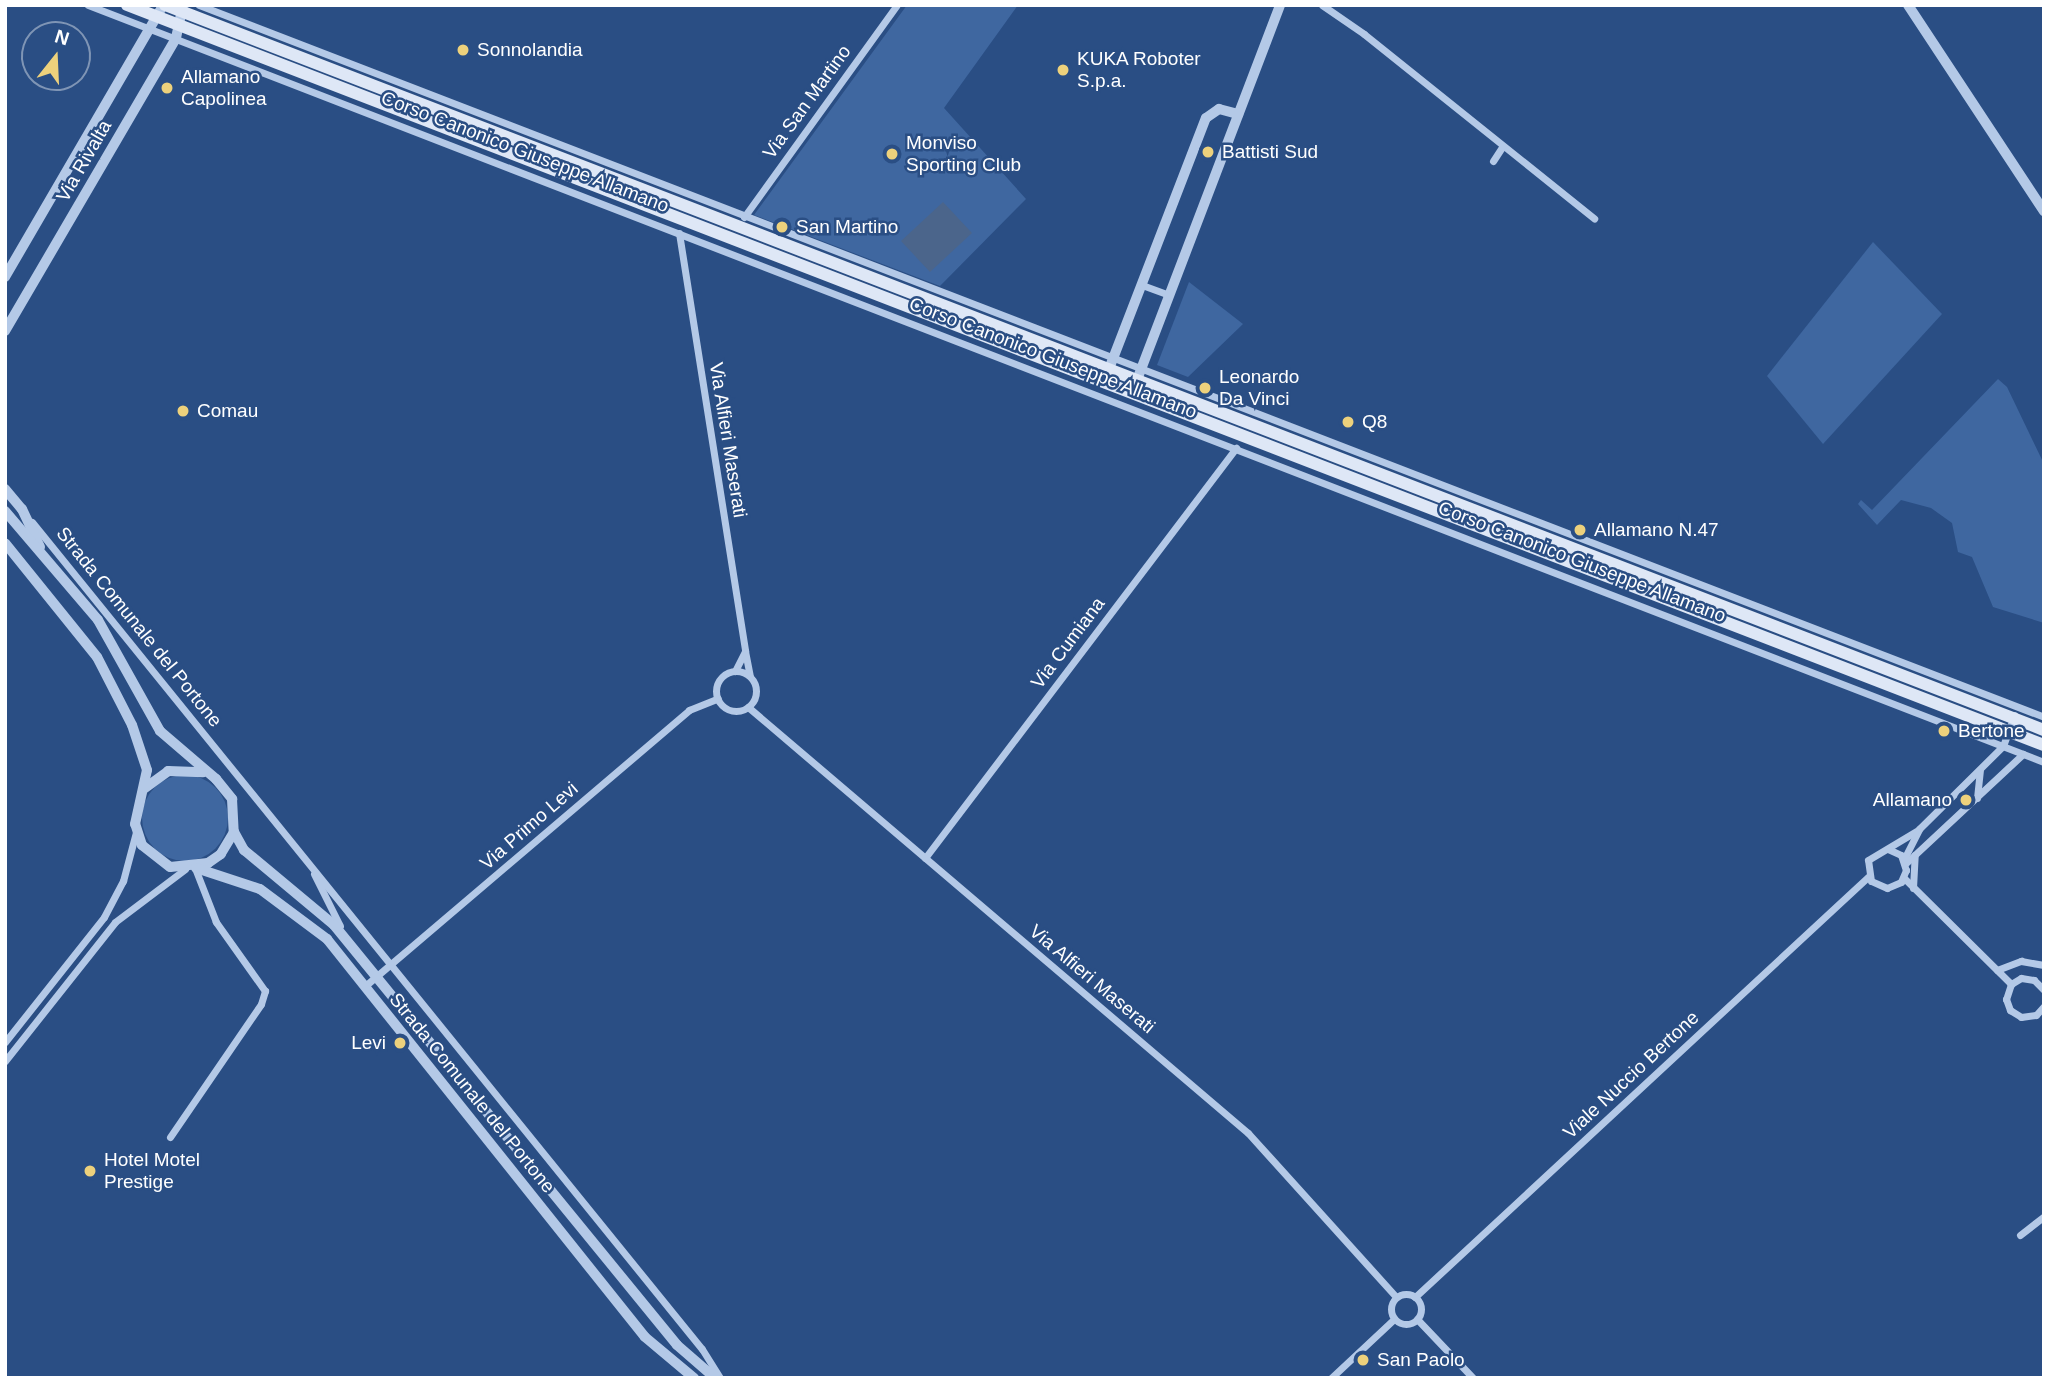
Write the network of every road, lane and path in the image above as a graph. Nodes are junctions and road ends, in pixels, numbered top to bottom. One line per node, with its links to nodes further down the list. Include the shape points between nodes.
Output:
1 (88, 5): 10 (street, Corso Canonico Giuseppe Allamano)
2 (127, 5): 9 (main road, Corso Canonico Giuseppe Allamano)
3 (199, 5): 16 (street, Corso Canonico Giuseppe Allamano)
4 (897, 5): 16 (street, Via San Martino)
5 (1280, 5): 12 (street)
6 (1322, 5): 13 (street)
7 (1908, 5): 15 (street)
8 (182, 8): 9 (main road, Corso Canonico Giuseppe Allamano); 11 (street, Via Rivalta); 23 (main road, Corso Canonico Giuseppe Allamano)
9 (162, 9): 10 (street, Via Rivalta); 11 (main road, Corso Canonico Giuseppe Allamano)
10 (153, 30): 11 (street, Corso Canonico Giuseppe Allamano); 19 (street, Via Rivalta)
11 (177, 32): 18 (street, Corso Canonico Giuseppe Allamano); 22 (street, Via Rivalta); 25 (main road, Corso Canonico Giuseppe Allamano)
12 (1238, 114): 20 (street, via 1219,109 1206,118); 21 (street)
13 (1502, 147): 14 (street); 17 (street)
14 (1493, 161)
15 (2044, 211)
16 (744, 217): 23 (street, Corso Canonico Giuseppe Allamano)
17 (1594, 218)
18 (679, 233): 26 (street, Corso Canonico Giuseppe Allamano); 33 (street, Via Alfieri Maserati)
19 (5, 277)
20 (1142, 285): 21 (street); 23 (street)
21 (1169, 295): 24 (street)
22 (5, 331)
23 (1111, 364): 24 (main road, Corso Canonico Giuseppe Allamano)
24 (1139, 375): 25 (street); 38 (main road, Corso Canonico Giuseppe Allamano)
25 (1132, 393): 26 (street); 41 (main road, Corso Canonico Giuseppe Allamano)
26 (1127, 407): 27 (street, Corso Canonico Giuseppe Allamano)
27 (1236, 448): 43 (street, Corso Canonico Giuseppe Allamano); 55 (street, Via Cumiana)
28 (5, 489): 29 (street)
29 (22, 509): 32 (street); 57 (street, Strada Comunale del Portone)
30 (5, 511): 32 (street, Strada Comunale del Portone)
31 (5, 542): 48 (street, via 105,670 146,764)
32 (47, 562): 47 (street, Strada Comunale del Portone, via 98,621 152,721)
33 (745, 651): 34 (street); 35 (street, Via Alfieri Maserati)
34 (735, 671): 35 (street); 36 (street, via 722,677)
35 (750, 676): 37 (street, via 756,693)
36 (718, 698): 37 (street, via 732,710); 63 (street, Via Primo Levi, via 689,710)
37 (748, 707): 55 (street, Via Alfieri Maserati)
38 (2015, 712): 39 (street, Corso Canonico Giuseppe Allamano); 40 (main road, Corso Canonico Giuseppe Allamano); 41 (street, Viale Nuccio Bertone)
39 (2044, 717)
40 (2044, 730)
41 (2008, 731): 42 (main road, Corso Canonico Giuseppe Allamano); 43 (street, Viale Nuccio Bertone)
42 (2044, 745)
43 (2003, 746): 44 (street, Corso Canonico Giuseppe Allamano); 46 (street, Viale Nuccio Bertone)
44 (2023, 754): 45 (street, Corso Canonico Giuseppe Allamano); 49 (street)
45 (2044, 762)
46 (1980, 769): 49 (street); 50 (street, Viale Nuccio Bertone)
47 (209, 774): 48 (street, via 182,768 168,771); 52 (street, Strada Comunale del Portone, via 232,799)
48 (144, 789): 51 (street, via 136,806)
49 (1977, 797): 54 (street)
50 (1919, 829): 53 (street, Viale Nuccio Bertone); 56 (street, Viale Nuccio Bertone)
51 (136, 832): 58 (street, Strada Comunale del Portone, via 151,855 170,867); 70 (street, via 123,881 104,917)
52 (234, 832): 58 (street, via 221,855); 62 (street, Strada Comunale del Portone, via 244,850 321,912)
53 (1888, 849): 56 (street); 59 (street, Viale Nuccio Bertone, via 1872,854)
54 (1916, 854): 56 (street); 61 (street)
55 (925, 858): 79 (street, Via Alfieri Maserati, via 1248,1133)
56 (1905, 861): 60 (street, Viale Nuccio Bertone)
57 (309, 864): 62 (street, Strada Comunale del Portone); 63 (street, Strada Comunale del Portone)
58 (190, 868): 69 (street, Strada Comunale del Portone, via 245,883 277,899 327,939); 72 (street, via 130,907); 76 (street, via 216,922 265,991 261,1004)
59 (1868, 877): 60 (street, via 1887,888); 80 (street, Viale Nuccio Bertone)
60 (1904, 878): 61 (street)
61 (1913, 888): 65 (street)
62 (353, 947): 66 (street, Strada Comunale del Portone)
63 (391, 965): 66 (street, Via Primo Levi); 84 (street, Strada Comunale del Portone, via 702,1349)
64 (2044, 967): 65 (street, via 2021,961); 67 (street)
65 (1997, 970): 68 (street)
66 (377, 976): 69 (street, Via Primo Levi); 84 (street, Strada Comunale del Portone, via 677,1345)
67 (2034, 980): 68 (street, via 2021,978); 71 (street)
68 (2011, 984): 73 (street, via 2006,999 2014,1014 2026,1018)
69 (365, 986): 83 (street, Strada Comunale del Portone, via 645,1337)
70 (48, 988): 72 (street); 74 (street)
71 (2044, 990)
72 (57, 995): 75 (street)
73 (2042, 1012)
74 (5, 1042)
75 (5, 1061)
76 (170, 1137)
77 (2044, 1216): 78 (street)
78 (2020, 1235)
79 (1396, 1297): 80 (street); 82 (street, via 1391,1310)
80 (1415, 1297): 81 (street, via 1421,1310)
81 (1417, 1318): 82 (street, via 1403,1324); 86 (street)
82 (1394, 1319): 85 (street)
83 (694, 1378)
84 (718, 1378)
85 (1331, 1378)
86 (1473, 1378)

